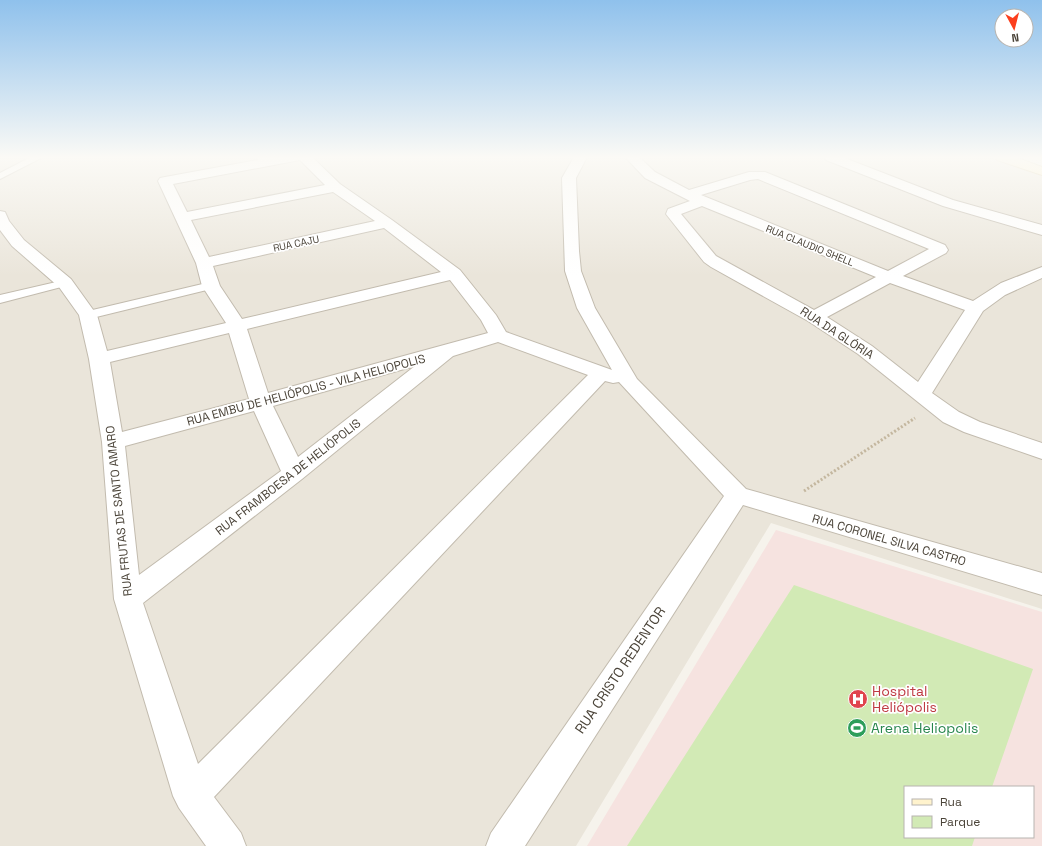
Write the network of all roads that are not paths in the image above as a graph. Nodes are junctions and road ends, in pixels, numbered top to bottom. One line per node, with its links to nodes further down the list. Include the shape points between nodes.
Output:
1 (172, 196): 11 (street)
2 (287, 196): 11 (street)
3 (349, 196): 12 (street)
4 (570, 196): 29 (street, via 573,271 586,308)
5 (692, 196): 9 (street, RUA CLAUDIO SHELL)
6 (699, 196): 9 (street)
7 (813, 196): 17 (street, via 939,248 940,250)
8 (931, 196): 13 (street)
9 (695, 198): 17 (street, RUA CLAUDIO SHELL); 23 (street, RUA DA GLÓRIA, via 673,214 710,259)
10 (0, 215): 18 (street, RUA FRUTAS DE SANTO AMARO, via 2,222 18,243)
11 (182, 217): 14 (street)
12 (387, 223): 14 (street, RUA CAJU); 16 (street)
13 (1042, 230)
14 (204, 263): 19 (street)
15 (1042, 272): 21 (street, via 1014,282)
16 (454, 274): 24 (street); 25 (street, via 490,318)
17 (890, 277): 21 (street, RUA CLAUDIO SHELL); 23 (street)
18 (65, 283): 20 (lane); 22 (street, RUA FRUTAS DE SANTO AMARO)
19 (211, 286): 22 (lane); 24 (street)
20 (0, 299)
21 (976, 308): 30 (street)
22 (88, 316): 27 (street, RUA FRUTAS DE SANTO AMARO)
23 (814, 317): 30 (street, RUA DA GLÓRIA, via 865,350)
24 (236, 326): 27 (street); 31 (street)
25 (499, 336): 26 (street, RUA EMBU DE HELIÓPOLIS - VILA HELIOPOLIS); 28 (street)
26 (446, 352): 31 (street, RUA EMBU DE HELIÓPOLIS - VILA HELIOPOLIS); 34 (street, RUA FRAMBOESA DE HELIÓPOLIS)
27 (99, 359): 32 (street, RUA FRUTAS DE SANTO AMARO)
28 (601, 373): 29 (street); 38 (street)
29 (629, 382): 35 (street)
30 (927, 400): 33 (street, RUA DA GLÓRIA, via 951,417)
31 (260, 401): 32 (street, RUA EMBU DE HELIÓPOLIS - VILA HELIOPOLIS); 34 (street)
32 (113, 442): 37 (street, RUA FRUTAS DE SANTO AMARO)
33 (1042, 451)
34 (294, 474): 37 (street, RUA FRAMBOESA DE HELIÓPOLIS)
35 (737, 495): 36 (street, RUA CORONEL SILVA CASTRO); 41 (lane)
36 (1042, 584)
37 (128, 599): 38 (lane)
38 (191, 796): 39 (street); 40 (lane)
39 (228, 846)
40 (245, 846)
41 (504, 846)

